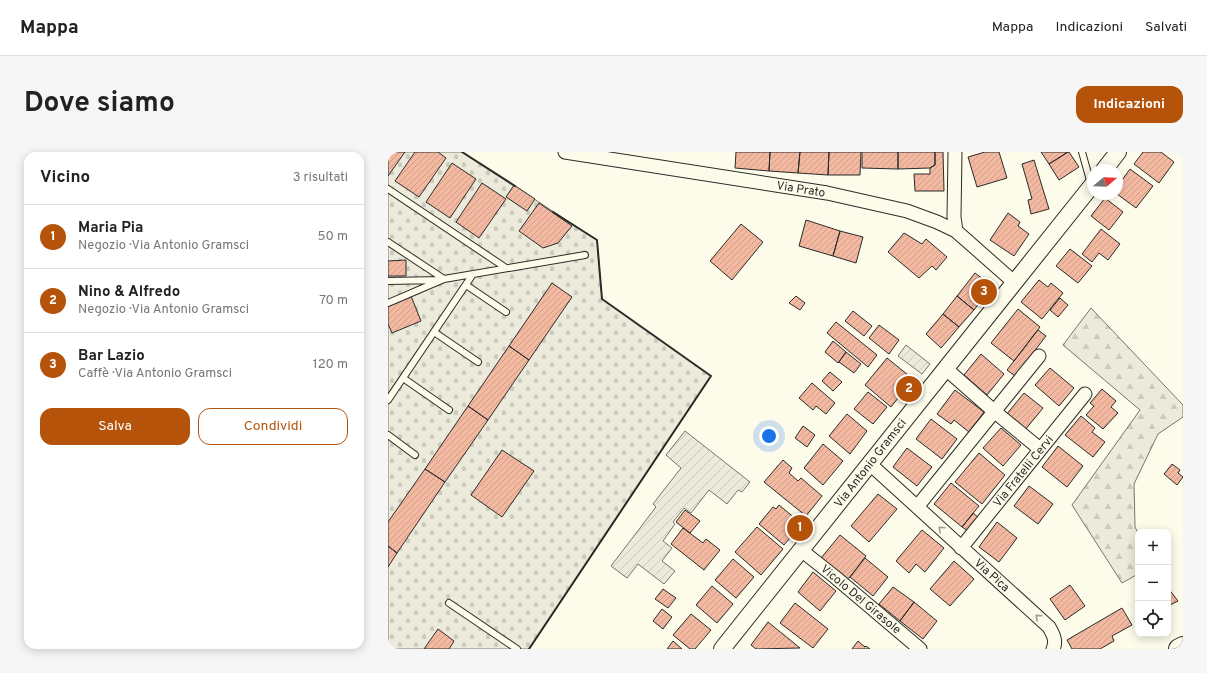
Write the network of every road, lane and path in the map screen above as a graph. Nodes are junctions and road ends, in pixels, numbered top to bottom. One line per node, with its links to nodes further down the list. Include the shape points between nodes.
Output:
1 (565, 152): 9 (street, Via Prato, via 827,193 908,211)
2 (955, 152): 9 (street)
3 (1082, 152): 6 (lane)
4 (1118, 152): 5 (street)
5 (1109, 164)
6 (1087, 168)
7 (388, 189): 12 (lane)
8 (1087, 191): 16 (street, Via Antonio Gramsci)
9 (956, 231): 16 (street, Via Prato)
10 (388, 242): 15 (lane)
11 (585, 255): 12 (lane)
12 (506, 268): 13 (lane)
13 (473, 274): 15 (lane); 17 (lane)
14 (388, 280): 15 (lane)
15 (444, 280): 18 (lane)
16 (1015, 283): 23 (street, Via Antonio Gramsci)
17 (466, 285): 19 (lane); 20 (lane)
18 (388, 303)
19 (506, 312)
20 (434, 332): 22 (lane); 24 (lane)
21 (1039, 356): 28 (street)
22 (478, 362)
23 (945, 368): 28 (street); 32 (street, Via Antonio Gramsci)
24 (403, 378): 26 (lane); 27 (lane)
25 (1085, 394): 30 (street, Via Fratelli Cervi)
26 (388, 400)
27 (449, 410)
28 (995, 412): 30 (street); 33 (street)
29 (388, 435): 31 (lane)
30 (1040, 449): 34 (street, Via Fratelli Cervi)
31 (415, 455)
32 (870, 464): 33 (street, Via Pica); 35 (street, Via Antonio Gramsci)
33 (917, 507): 34 (street, Via Pica, one-way to 33)
34 (961, 548): 41 (street, Via Pica, one-way to 34, via 1054,635 1049,627)
35 (801, 550): 39 (street, Via Antonio Gramsci); 40 (street, Vicolo Del Girasole)
36 (449, 604): 38 (lane)
37 (1183, 647): 42 (main road)
38 (517, 649)
39 (722, 649)
40 (920, 649)
41 (1053, 649)
42 (1179, 649)

